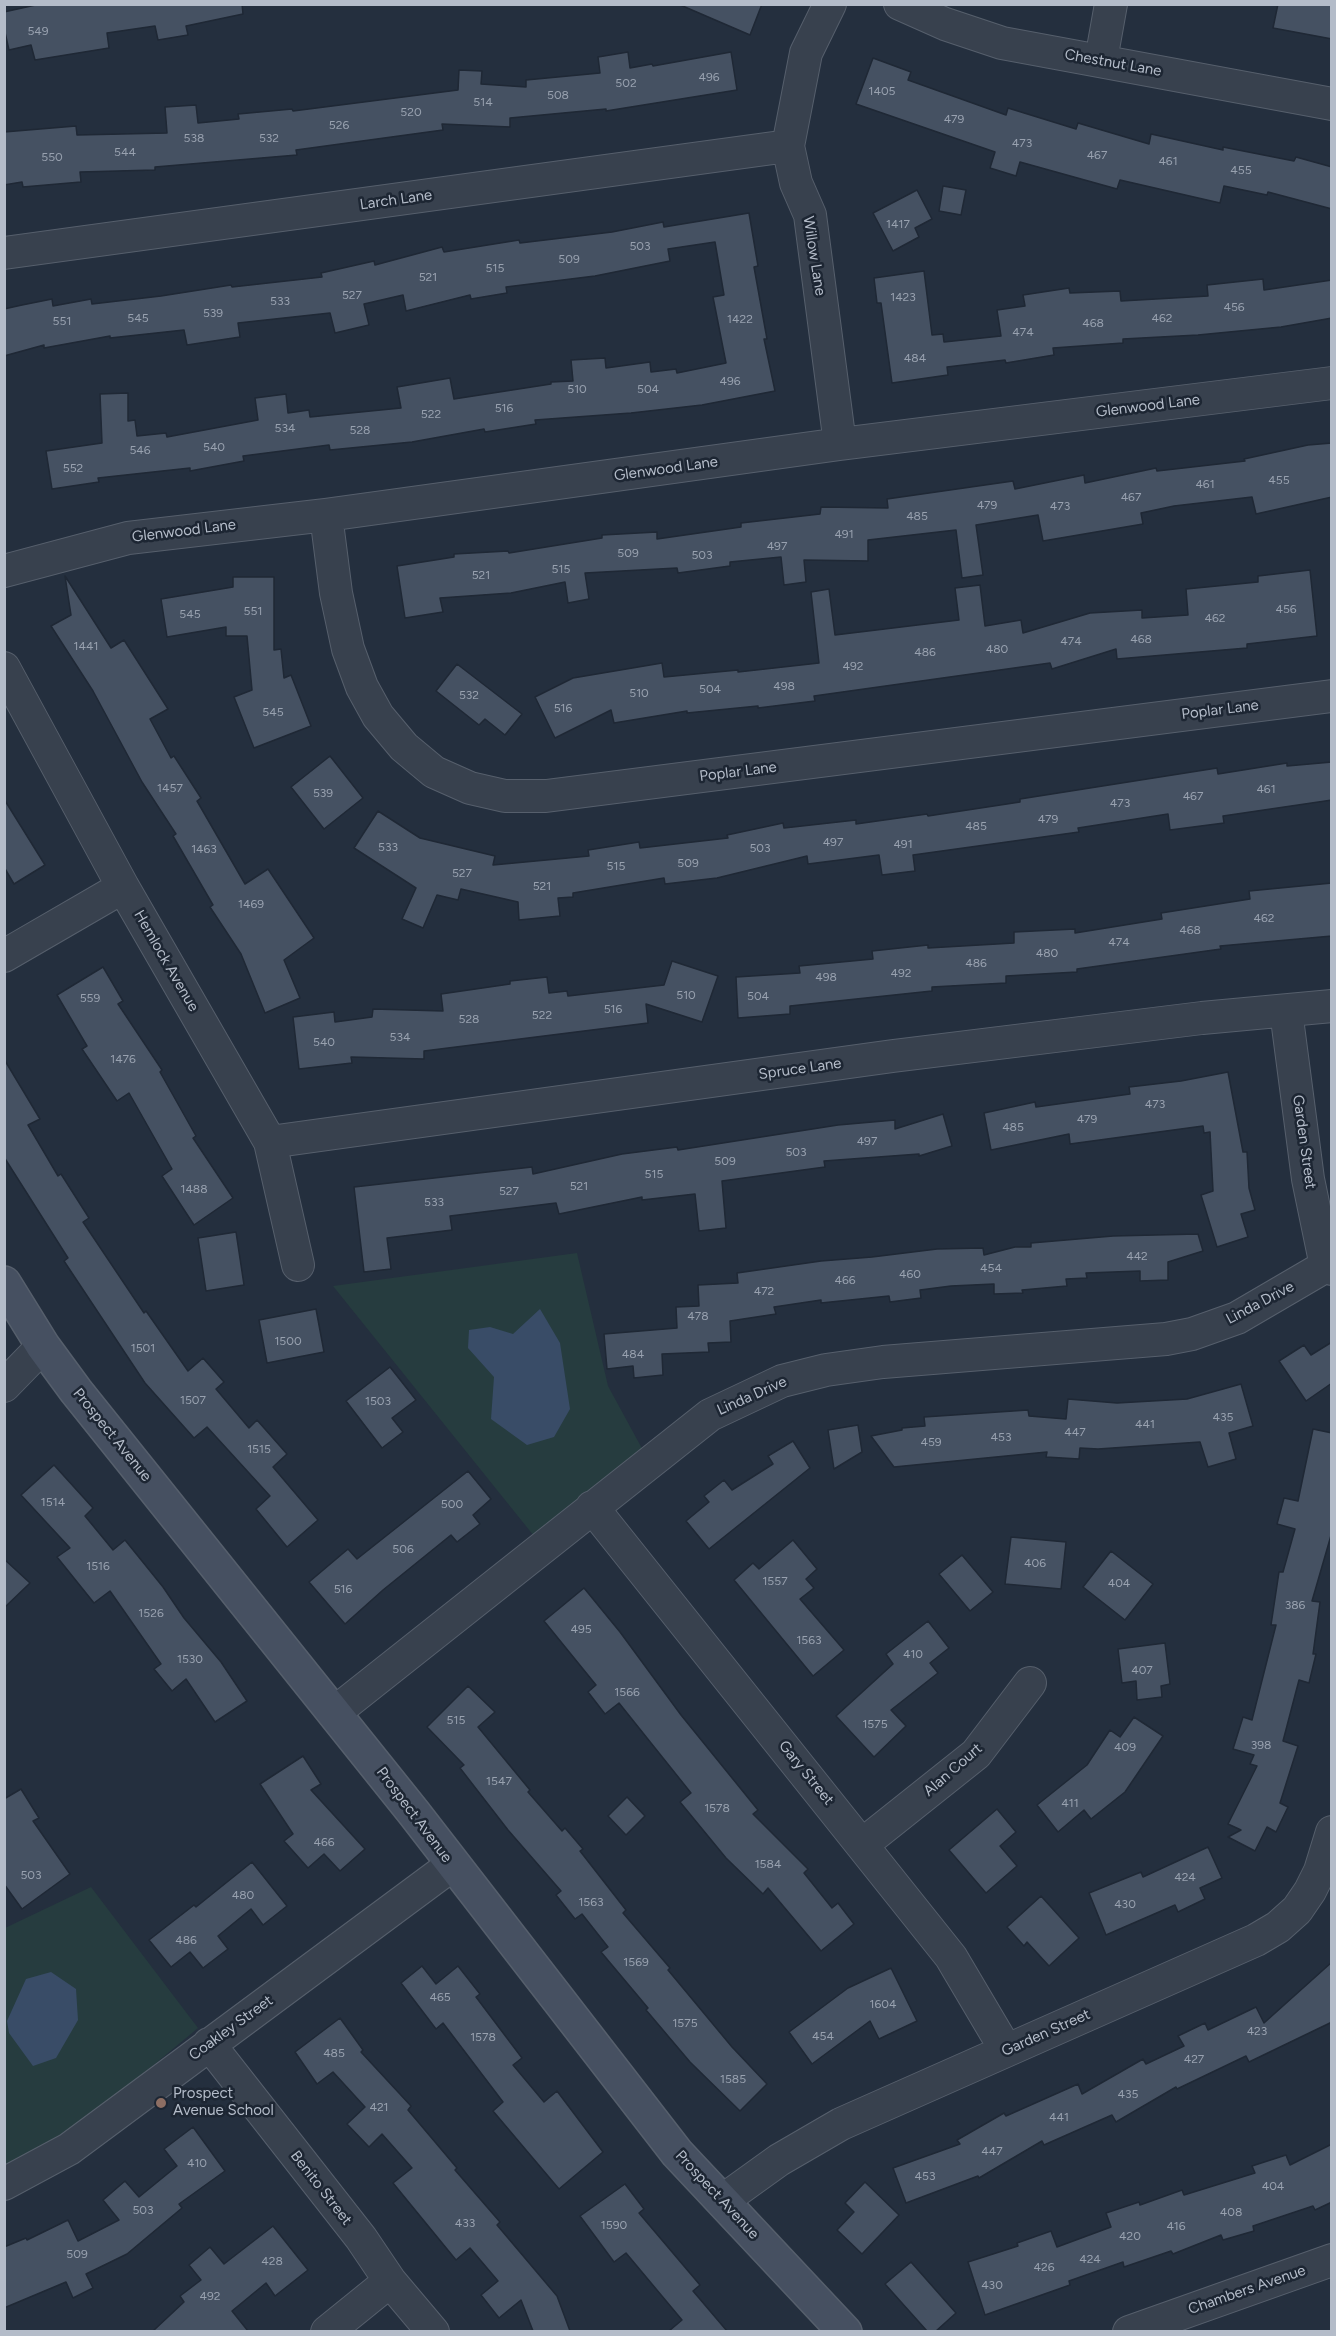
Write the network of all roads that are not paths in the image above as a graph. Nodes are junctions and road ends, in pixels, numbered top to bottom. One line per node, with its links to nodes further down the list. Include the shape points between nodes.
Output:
1 (830, 4): 6 (street, Willow Lane, via 806,53)
2 (900, 4): 4 (street, Chestnut Lane, via 1002,43)
3 (1111, 4): 4 (street)
4 (1101, 60): 5 (street, Chestnut Lane)
5 (1332, 104)
6 (788, 146): 7 (street, Larch Lane); 9 (street, Willow Lane, via 796,183 810,215)
7 (4, 253)
8 (1332, 383): 9 (street, Glenwood Lane)
9 (840, 444): 10 (street, Glenwood Lane)
10 (326, 515): 11 (street, Glenwood Lane, via 129,538); 13 (street, Poplar Lane, via 348,649 378,716 404,747 434,772 470,788 506,796 546,796)
11 (4, 571)
12 (4, 668): 14 (street, Hemlock Avenue)
13 (1332, 696)
14 (123, 887): 15 (street); 18 (street, Hemlock Avenue)
15 (4, 956)
16 (1332, 1006): 17 (street, Spruce Lane)
17 (1286, 1011): 18 (street, Spruce Lane, via 893,1056); 20 (street, Garden Street, via 1308,1179)
18 (270, 1142): 19 (street, Hemlock Avenue)
19 (298, 1265)
20 (1329, 1268): 24 (street, Linda Drive, via 1237,1318 1166,1340 883,1362 782,1381 710,1415)
21 (4, 1283): 22 (street, Prospect Avenue)
22 (44, 1346): 23 (street); 26 (street, Prospect Avenue)
23 (4, 1386)
24 (592, 1507): 26 (street, Linda Drive); 28 (street, Gary Street)
25 (1030, 1683): 28 (street, Alan Court, via 976,1754)
26 (334, 1713): 29 (street, Prospect Avenue)
27 (1332, 1832): 31 (street, Garden Street, via 1310,1891 1278,1927)
28 (863, 1844): 31 (street, Gary Street, via 951,1957)
29 (452, 1865): 30 (street, Coakley Street); 33 (street, Prospect Avenue, via 678,2153)
30 (209, 2044): 32 (street, Coakley Street, via 69,2149); 35 (street, Benito Street, via 361,2238)
31 (1006, 2050): 33 (street, Garden Street, via 841,2124 779,2160)
32 (4, 2184)
33 (722, 2201): 38 (street, Prospect Avenue)
34 (1332, 2260): 39 (street, Chambers Avenue)
35 (390, 2282): 36 (street); 37 (street, Benito Street)
36 (327, 2331)
37 (433, 2331)
38 (845, 2331)
39 (1129, 2331)

